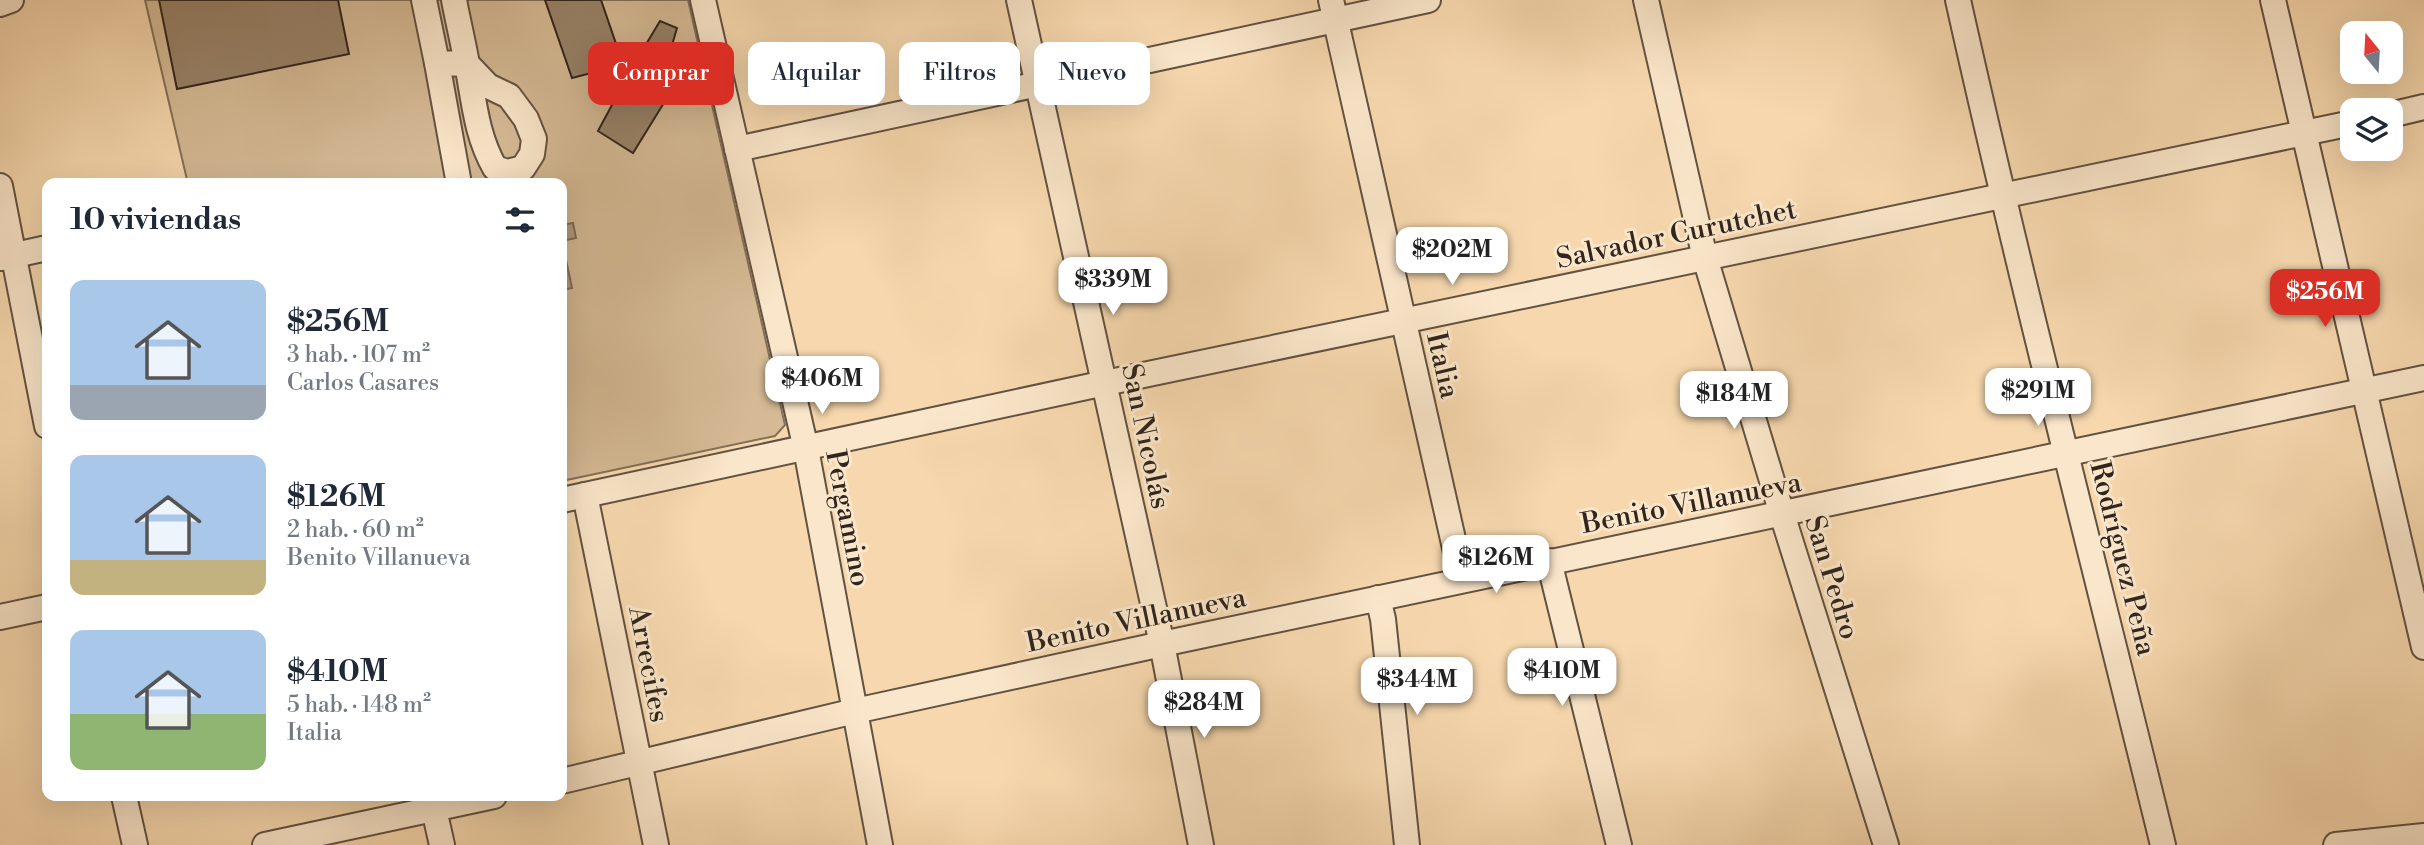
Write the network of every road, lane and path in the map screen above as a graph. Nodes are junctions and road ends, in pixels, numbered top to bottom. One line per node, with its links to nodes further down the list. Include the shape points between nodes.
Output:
1 (11, 0): 10 (street)
2 (424, 0): 13 (street)
3 (454, 0): 13 (street, via 467,64)
4 (703, 0): 21 (street, Pergamino)
5 (1019, 0): 14 (street, San Nicolás)
6 (1428, 0): 11 (street)
7 (1646, 0): 27 (street, San Pedro)
8 (1958, 0): 24 (street, Rodríguez Peña)
9 (2273, 0): 20 (street)
10 (0, 4)
11 (1333, 10): 12 (street); 28 (street, Italia)
12 (1150, 56)
13 (437, 64): 22 (street)
14 (1034, 71)
15 (1034, 86): 21 (street)
16 (1042, 105): 30 (street, San Nicolás)
17 (2424, 107): 18 (street)
18 (2403, 112)
19 (2340, 126): 20 (street, Salvador Curutchet)
20 (2304, 134): 24 (street, Salvador Curutchet); 31 (street)
21 (737, 149): 33 (street, Pergamino)
22 (458, 178)
23 (0, 186): 26 (street)
24 (2002, 196): 27 (street, Salvador Curutchet); 34 (street, Rodríguez Peña)
25 (42, 249): 26 (street)
26 (7, 257): 32 (street)
27 (1706, 258): 28 (street, Salvador Curutchet); 36 (street, San Pedro)
28 (1404, 320): 30 (street, Salvador Curutchet); 38 (street, Italia)
29 (2424, 378): 31 (street, Benito Villanueva)
30 (1105, 383): 33 (street, Salvador Curutchet); 42 (street, San Nicolás)
31 (2363, 391): 34 (street, Benito Villanueva); 43 (street)
32 (42, 405)
33 (806, 449): 35 (street, Salvador Curutchet); 44 (street, Pergamino)
34 (2068, 454): 36 (street, Benito Villanueva); 60 (street, Rodríguez Peña)
35 (574, 498): 45 (street, Arrecifes)
36 (1782, 514): 37 (street, Benito Villanueva); 59 (street, San Pedro)
37 (1549, 561): 38 (street, Benito Villanueva); 58 (street)
38 (1462, 579): 39 (street, Benito Villanueva)
39 (1378, 598): 42 (street, Benito Villanueva); 57 (street)
40 (42, 608): 41 (street)
41 (0, 617)
42 (1162, 644): 44 (street, Benito Villanueva); 56 (street, San Nicolás)
43 (2424, 647)
44 (855, 711): 45 (street, Benito Villanueva); 55 (street, Pergamino)
45 (639, 764): 46 (street, Benito Villanueva); 54 (street, Arrecifes)
46 (567, 780)
47 (125, 801): 51 (street)
48 (450, 801): 49 (street)
49 (433, 803): 52 (street); 53 (street)
50 (2424, 836): 61 (street)
51 (135, 845)
52 (265, 845)
53 (442, 845)
54 (656, 845)
55 (880, 845)
56 (1201, 845)
57 (1408, 845)
58 (1619, 845)
59 (1886, 845)
60 (2163, 845)
61 (2336, 845)

